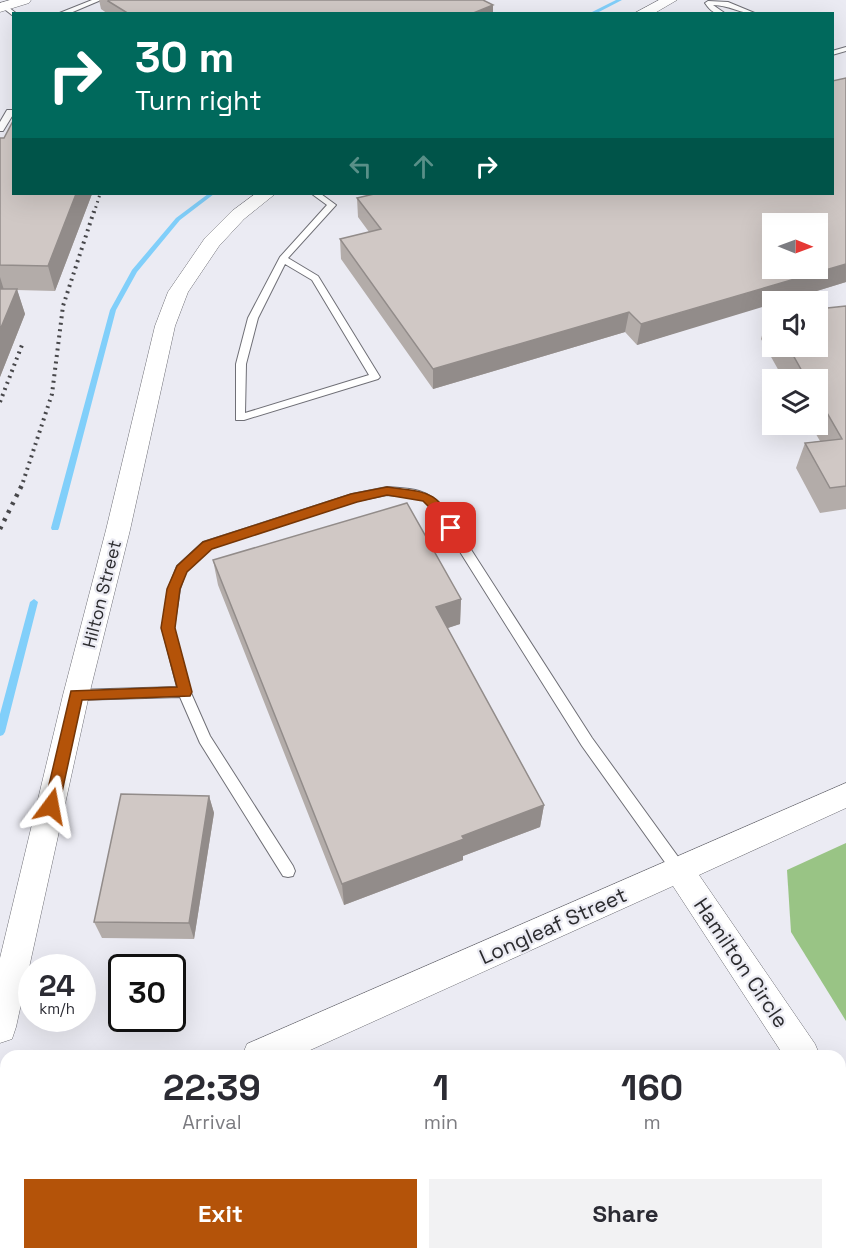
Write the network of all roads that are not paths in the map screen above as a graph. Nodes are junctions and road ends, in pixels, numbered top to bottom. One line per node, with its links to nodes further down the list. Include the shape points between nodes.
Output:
1 (24, 0): 5 (street)
2 (98, 0): 6 (lane)
3 (670, 0): 7 (street)
4 (705, 1): 8 (lane); 9 (lane, via 726,3)
5 (6, 10)
6 (65, 12)
7 (644, 12)
8 (718, 12)
9 (749, 12)
10 (10, 112): 11 (lane)
11 (0, 129)
12 (265, 195): 16 (street, Hilton Street, via 238,215 199,258 178,292 165,326)
13 (317, 195): 14 (lane, via 332,205)
14 (283, 259): 14 (lane, via 253,318 241,364 240,418 375,377 315,278)
15 (185, 692): 16 (lane); 18 (lane, via 168,628 174,589 181,569 192,557 207,545 356,497 387,491 427,497 439,509 587,742); 19 (lane, via 205,739)
16 (76, 695): 20 (street, Hilton Street)
17 (846, 795): 18 (street, Longleaf Street)
18 (680, 870): 21 (street, Longleaf Street); 22 (street, Hamilton Circle)
19 (288, 871)
20 (0, 1027)
21 (273, 1050)
22 (799, 1050)

